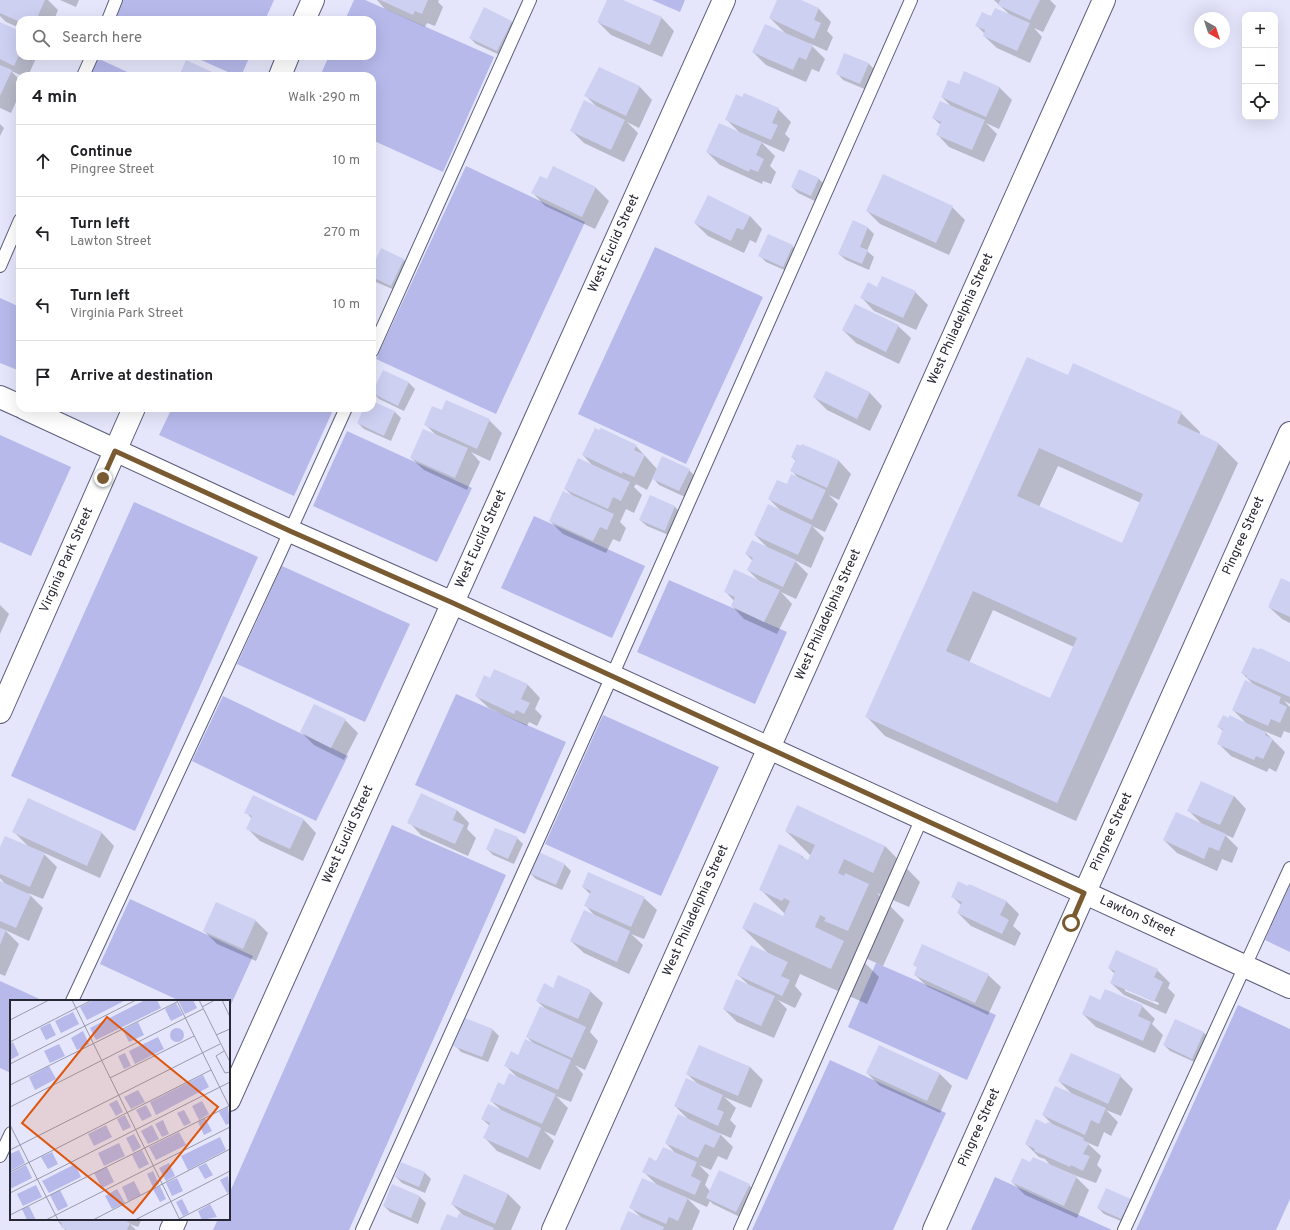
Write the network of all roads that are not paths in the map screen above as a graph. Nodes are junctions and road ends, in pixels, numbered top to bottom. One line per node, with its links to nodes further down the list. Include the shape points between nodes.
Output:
1 (116, 0): 7 (lane)
2 (313, 0): 8 (street)
3 (530, 0): 15 (lane)
4 (724, 0): 24 (street, West Euclid Street)
5 (911, 0): 25 (lane)
6 (1104, 0): 27 (street, West Philadelphia Street)
7 (110, 16)
8 (306, 16)
9 (90, 60): 11 (lane)
10 (286, 60): 12 (street)
11 (85, 72)
12 (282, 72)
13 (16, 229): 14 (lane)
14 (0, 266)
15 (376, 342)
16 (0, 397): 17 (street)
17 (16, 404)
18 (32, 412): 22 (street, Lawton Street)
19 (132, 412): 22 (street, Virginia Park Street)
20 (344, 412): 23 (lane)
21 (1290, 433): 30 (street, Pingree Street)
22 (115, 451): 23 (street, Lawton Street); 26 (street, Virginia Park Street)
23 (290, 531): 24 (street, Lawton Street); 33 (lane)
24 (453, 603): 25 (street, Lawton Street); 34 (street, West Euclid Street)
25 (612, 676): 27 (street, Lawton Street); 39 (lane)
26 (0, 712)
27 (769, 747): 28 (street, Lawton Street); 40 (street, West Philadelphia Street)
28 (922, 818): 30 (street, Lawton Street); 41 (lane)
29 (1290, 868): 31 (lane)
30 (1084, 893): 31 (street, Lawton Street); 42 (street, Pingree Street)
31 (1246, 967): 32 (street, Lawton Street); 43 (lane)
32 (1290, 987)
33 (72, 1000)
34 (230, 1098)
35 (10, 1135): 36 (lane)
36 (0, 1156)
37 (176, 1220): 38 (street)
38 (171, 1230)
39 (362, 1230)
40 (553, 1230)
41 (740, 1230)
42 (934, 1230)
43 (1124, 1230)

